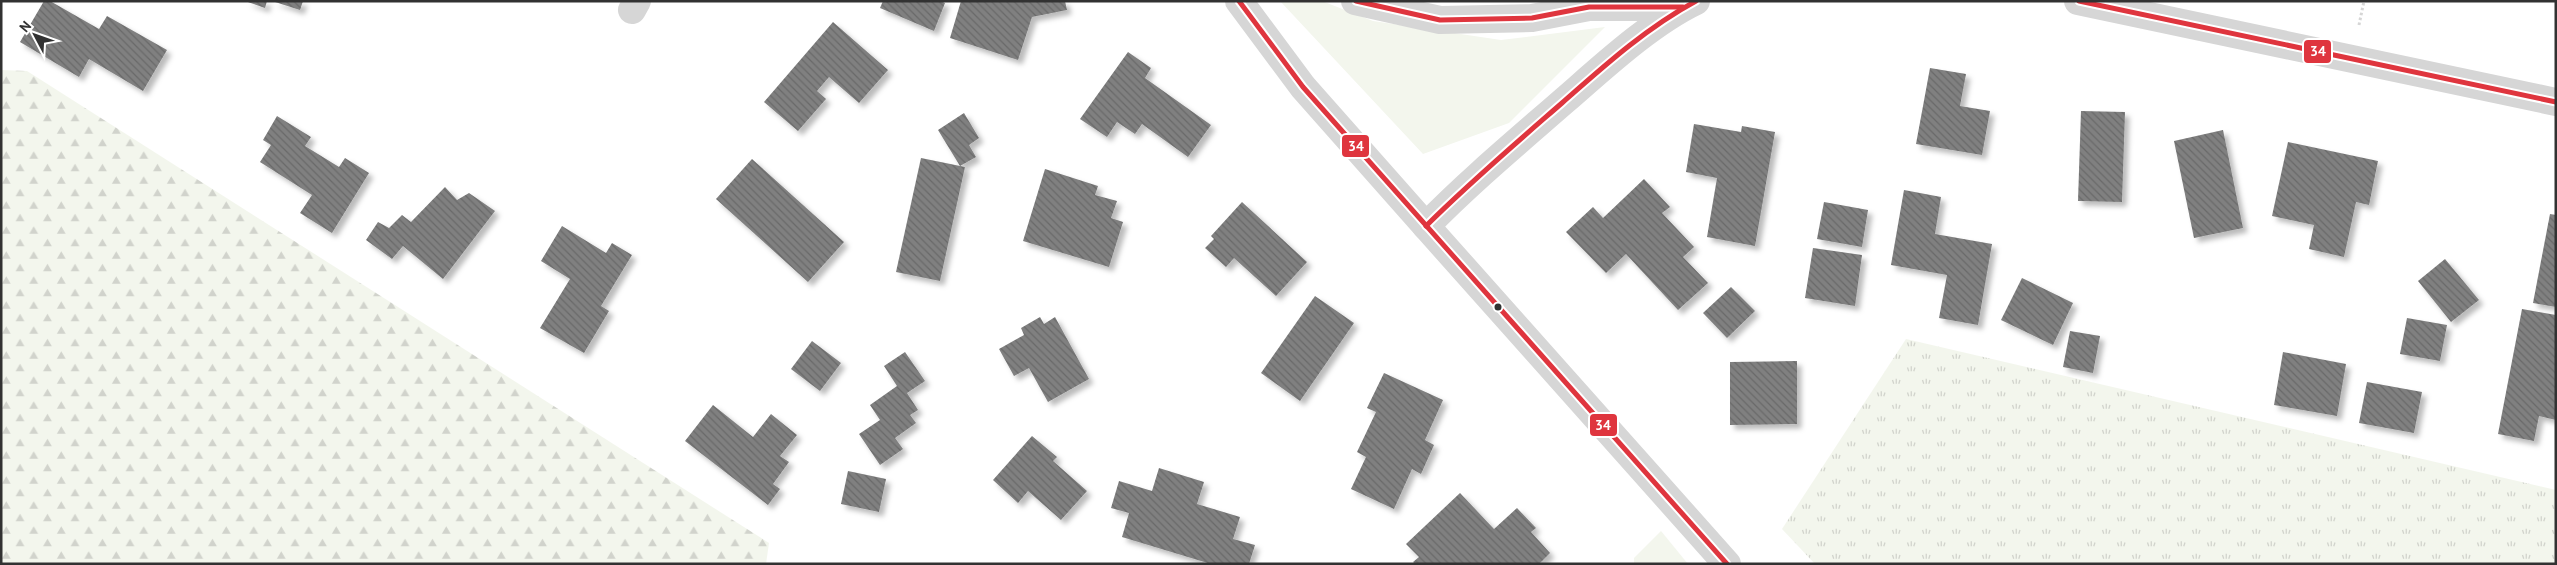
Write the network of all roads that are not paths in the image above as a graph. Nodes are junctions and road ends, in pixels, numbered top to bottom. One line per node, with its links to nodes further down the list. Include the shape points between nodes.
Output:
1 (1239, 1): 6 (street, via 1303,87)
2 (1355, 1): 4 (street, via 1440,20 1532,18 1589,7)
3 (2078, 1): 5 (street)
4 (1689, 4): 6 (street, via 1614,57)
5 (2556, 102)
6 (1426, 226): 7 (street)
7 (1726, 564)

